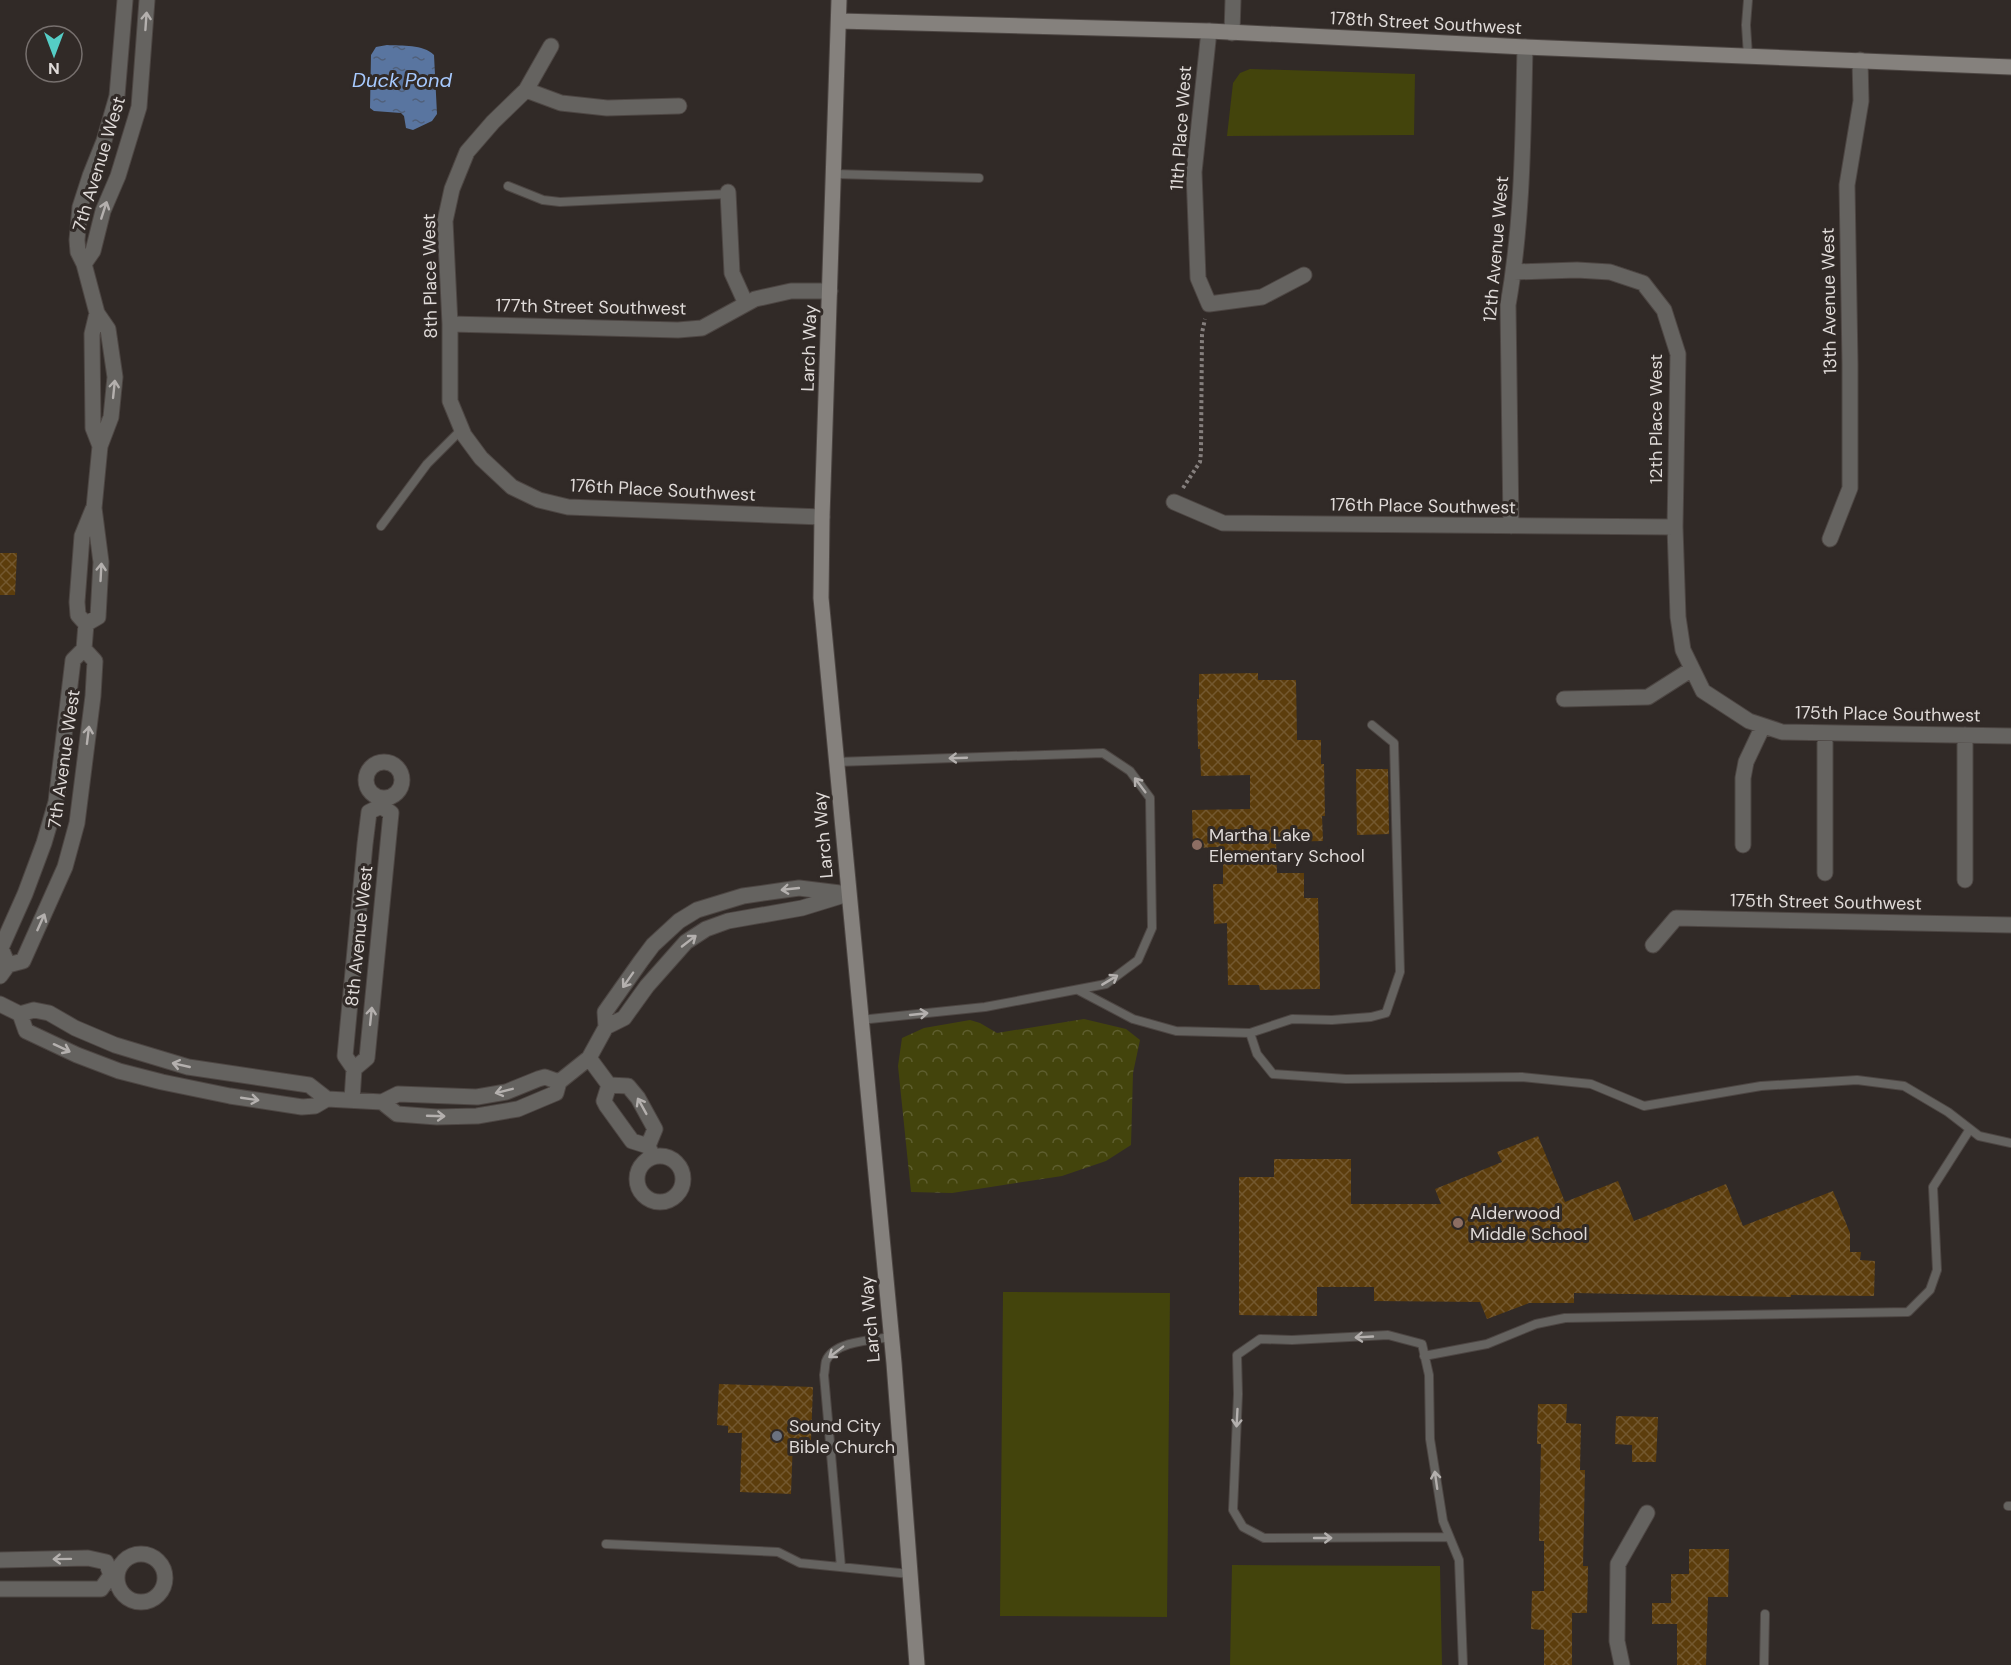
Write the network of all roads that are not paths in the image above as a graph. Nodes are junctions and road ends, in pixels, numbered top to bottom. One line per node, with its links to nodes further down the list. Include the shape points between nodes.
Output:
1 (125, 0): 20 (street, 7th Avenue West, via 117,96 80,207 77,240)
2 (147, 0): 20 (street, 7th Avenue West, one-way to 2, via 93,251 139,107)
3 (839, 0): 6 (main road, Larch Way)
4 (1233, 0): 8 (street)
5 (1748, 0): 11 (lane)
6 (839, 21): 7 (main road, 178th Street Southwest); 16 (main road, Larch Way)
7 (1209, 31): 8 (main road, 178th Street Southwest); 22 (street, 11th Place West, via 1194,172 1198,278 1209,304 1262,297)
8 (1232, 33): 10 (main road, 178th Street Southwest)
9 (551, 46): 14 (street, 8th Place West)
10 (1525, 47): 11 (main road, 178th Street Southwest); 21 (street, 12th Avenue West, via 1522,190)
11 (1748, 56): 12 (main road, 178th Street Southwest)
12 (1860, 60): 13 (main road, 178th Street Southwest); 36 (street, 13th Avenue West, via 1861,101 1846,185 1850,488)
13 (2011, 67)
14 (526, 90): 15 (street, via 561,103 607,108); 26 (street, 8th Place West, via 467,152 452,189 445,221)
15 (679, 106)
16 (834, 174): 17 (lane); 23 (main road, Larch Way)
17 (979, 178)
18 (508, 186): 19 (lane, via 543,200 560,202)
19 (728, 193): 24 (street, via 732,273)
20 (84, 264): 25 (street, 7th Avenue West)
21 (1514, 272): 34 (street, 12th Avenue West, via 1508,305); 35 (street, 12th Place West, via 1610,272 1643,283 1664,310 1678,354)
22 (1304, 274)
23 (830, 291): 24 (street, 177th Street Southwest, via 791,291); 32 (main road, Larch Way)
24 (746, 304): 26 (street, 177th Street Southwest, via 702,328 678,330)
25 (97, 313): 28 (street, 7th Avenue West, via 92,334 93,428); 28 (street, 7th Avenue West, one-way to 25, via 111,417 116,377 108,329)
26 (450, 324): 27 (street, 8th Place West, via 450,401)
27 (462, 429): 29 (street, 8th Place West); 33 (lane, via 427,464)
28 (100, 446): 31 (street, 7th Avenue West)
29 (481, 458): 32 (street, 176th Place Southwest, via 512,487 539,500 568,507)
30 (1174, 502): 34 (street, 176th Place Southwest, via 1223,523)
31 (94, 508): 37 (street, 7th Avenue West, via 82,536 77,602 78,615); 37 (street, 7th Avenue West, one-way to 31, via 98,617 101,562)
32 (822, 517): 47 (main road, Larch Way, via 822,598)
33 (381, 526)
34 (1511, 526): 35 (street, 176th Place Southwest)
35 (1675, 527): 39 (street, 12th Place West, via 1678,617 1683,650)
36 (1830, 539)
37 (86, 624): 38 (street, 7th Avenue West)
38 (84, 649): 54 (street, 7th Avenue West, via 73,660 56,802 25,894 1,948); 54 (street, 7th Avenue West, one-way to 38, via 24,961 65,867 77,823 95,661)
39 (1692, 669): 40 (street, 12th Place West); 41 (street, via 1648,697)
40 (1703, 691): 43 (street, 175th Place Southwest)
41 (1564, 699)
42 (1372, 724): 60 (lane, via 1394,744 1400,972 1386,1013 1332,1020 1292,1019)
43 (1762, 726): 44 (street, 175th Place Southwest, via 1782,732); 48 (street, via 1743,778)
44 (1826, 733): 45 (street, 175th Place Southwest); 49 (street)
45 (1965, 735): 46 (street, 175th Place Southwest); 50 (street)
46 (2011, 736)
47 (836, 762): 51 (main road, Larch Way); 55 (lane, one-way to 47, via 1106,984 1138,960 1152,928 1150,798 1130,771 1103,753)
48 (1743, 845)
49 (1825, 873)
50 (1965, 880)
51 (848, 894): 58 (main road, Larch Way); 59 (street, one-way to 51, via 624,1018 686,942 706,929); 59 (street, one-way to 59, via 792,889 743,896 697,909 653,945 605,1012)
52 (2011, 925): 53 (street, 175th Street Southwest, via 1677,918)
53 (1653, 945)
54 (4, 971)
55 (1078, 990): 58 (lane, one-way to 55, via 985,1006); 60 (lane, via 1133,1019 1176,1031)
56 (0, 1004): 57 (street)
57 (20, 1014): 65 (street, one-way to 57, via 309,1085 188,1067 116,1046 49,1013 34,1010); 65 (street, one-way to 65, via 26,1031 119,1071 230,1096 302,1107 315,1106)
58 (860, 1020): 70 (main road, Larch Way)
59 (606, 1027): 61 (street)
60 (1250, 1033): 68 (lane, via 1257,1054 1273,1074 1346,1079 1522,1077 1591,1084 1644,1106 1761,1086 1857,1080 1904,1086)
61 (589, 1058): 63 (street); 64 (street)
62 (354, 1069): 62 (street, 8th Avenue West, one-way to 62, via 367,1058 391,813 382,802 369,812 365,844 345,1056); 66 (street, 8th Avenue West)
63 (559, 1082): 67 (street, one-way to 67, via 545,1077 506,1092 477,1097 398,1094); 67 (street, one-way to 63, via 397,1114 477,1116 518,1108 556,1093)
64 (609, 1085): 64 (street, one-way to 64, via 606,1105 632,1141 650,1152 655,1129 638,1098 628,1086)
65 (327, 1099): 66 (street)
66 (352, 1100): 67 (street)
67 (382, 1102)
68 (1970, 1129): 69 (lane, via 1979,1136); 71 (lane, via 1934,1187 1937,1270 1930,1290 1908,1312 1565,1318 1536,1324 1488,1344)
69 (2011, 1143)
70 (891, 1337): 76 (lane, one-way to 76, via 849,1344 834,1350 826,1360 824,1375); 77 (main road, Larch Way)
71 (1424, 1356): 73 (lane, one-way to 71, via 1430,1439); 73 (lane, one-way to 73, via 1422,1344 1388,1335 1260,1339 1237,1355 1233,1510 1243,1527 1264,1538)
72 (1647, 1514): 82 (street, via 1618,1564 1617,1641)
73 (1448, 1537): 81 (lane, via 1459,1560)
74 (606, 1544): 76 (lane, via 778,1552 800,1563)
75 (0, 1560): 78 (street, one-way to 75, via 101,1589 114,1575 106,1562 88,1558)
76 (841, 1567): 77 (lane)
77 (910, 1574): 80 (main road, Larch Way)
78 (0, 1589)
79 (1765, 1614): 83 (lane)
80 (916, 1665)
81 (1463, 1665)
82 (1622, 1665)
83 (1764, 1665)

